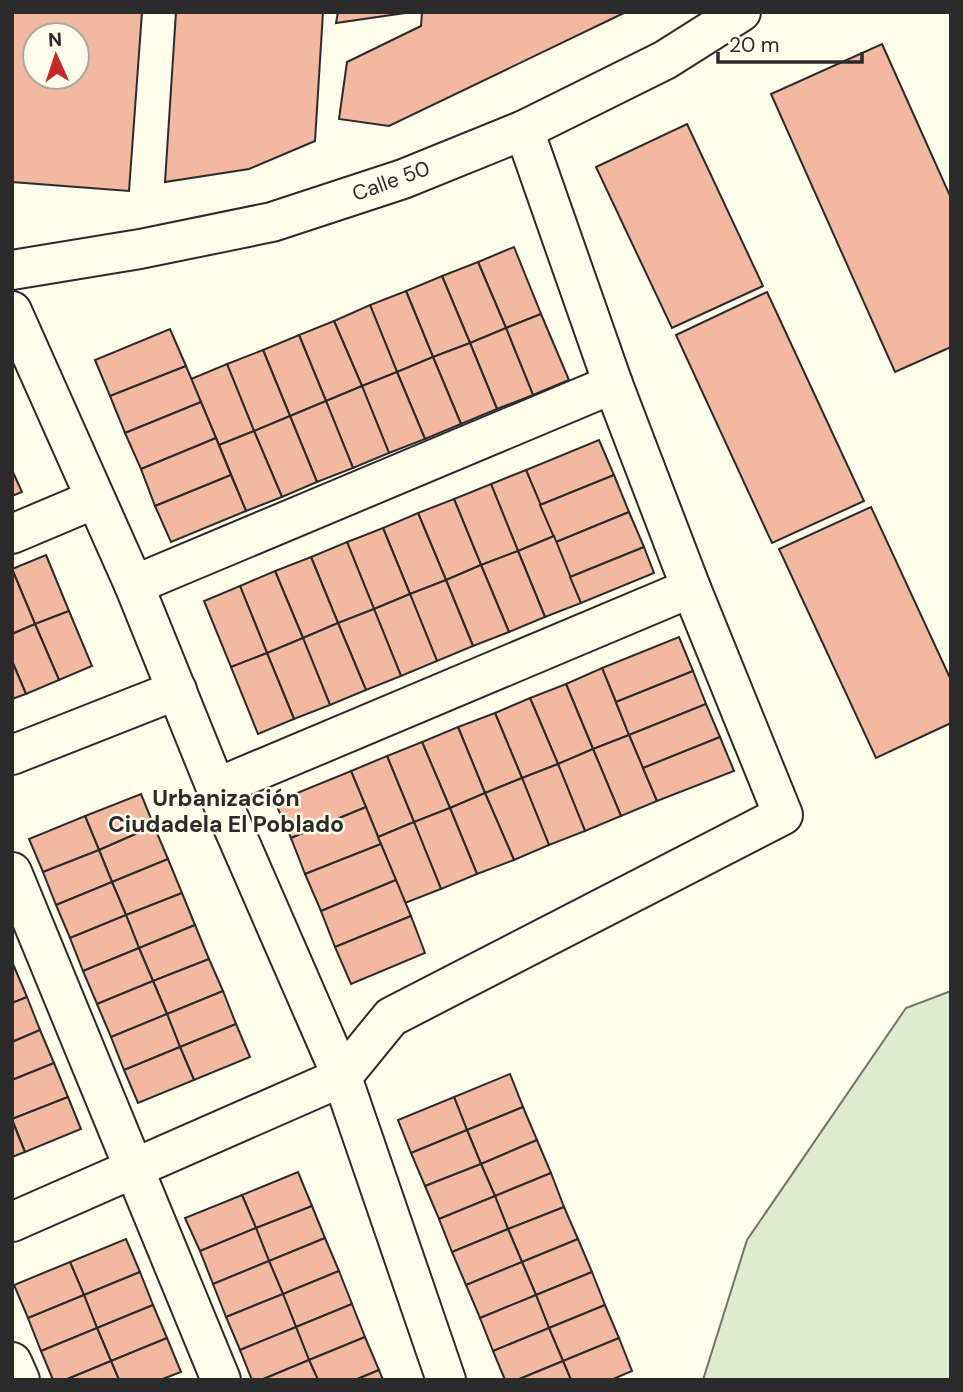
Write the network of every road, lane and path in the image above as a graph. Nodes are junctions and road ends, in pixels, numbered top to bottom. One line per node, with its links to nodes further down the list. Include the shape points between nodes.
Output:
1 (741, 12): 2 (street, Calle 50, via 664,60)
2 (524, 130): 3 (street, Calle 50, via 403,179 272,222); 5 (street)
3 (12, 270)
4 (15, 326): 6 (street)
5 (613, 384): 8 (street); 9 (street)
6 (95, 499): 7 (street); 8 (street)
7 (12, 534)
8 (134, 585): 10 (street)
9 (691, 588): 12 (street); 14 (street, via 783,815 391,1017)
10 (177, 690): 11 (street); 12 (street)
11 (12, 755)
12 (216, 788): 14 (street)
13 (12, 872): 15 (street)
14 (341, 1077): 15 (street); 20 (street)
15 (134, 1170): 16 (street); 19 (street)
16 (12, 1222)
17 (12, 1362): 18 (street)
18 (20, 1380)
19 (221, 1380)
20 (446, 1380)

